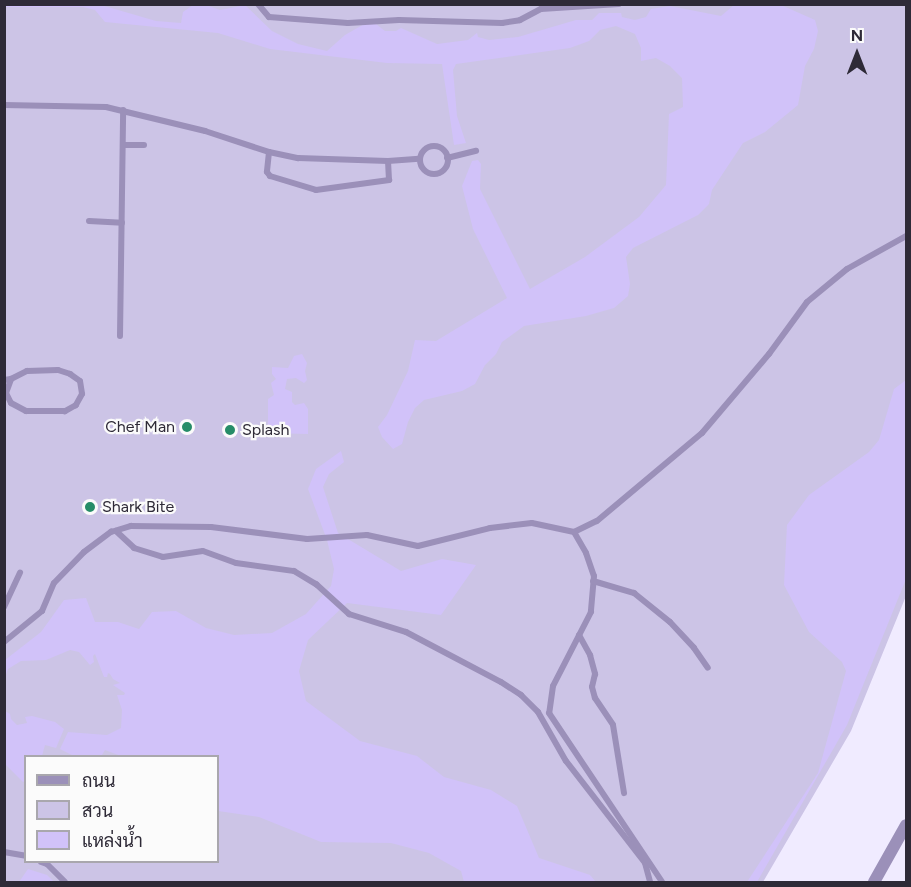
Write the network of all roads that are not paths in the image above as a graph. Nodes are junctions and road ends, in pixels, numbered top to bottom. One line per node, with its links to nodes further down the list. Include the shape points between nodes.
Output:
1 (258, 4): 2 (lane, via 269,17 348,23 502,23 520,20 541,9)
2 (619, 4)
3 (4, 105): 4 (lane)
4 (123, 110): 5 (lane); 8 (lane)
5 (123, 145): 6 (lane); 13 (lane)
6 (144, 145)
7 (476, 151): 9 (lane)
8 (269, 152): 11 (lane, via 298,158); 11 (lane, via 270,176 316,190 389,180)
9 (447, 158): 10 (lane, via 435,146 424,149); 10 (lane, via 443,171 432,174 423,169)
10 (419, 159): 11 (lane)
11 (388, 161)
12 (89, 221): 13 (lane)
13 (122, 223): 15 (lane)
14 (906, 236): 19 (lane, via 847,268 807,302 702,433 597,521)
15 (120, 336)
16 (8, 380): 17 (lane); 17 (lane, via 27,371 58,370 80,381 82,394 76,405 65,411 26,411)
17 (8, 402)
18 (116, 531): 19 (lane, via 131,526 211,527 307,539 367,535 418,546 490,528 532,524); 24 (lane, via 84,552 54,583 42,611); 32 (lane, via 134,548 163,556 203,551 236,562 294,571 316,584 349,614 406,632 508,686 538,712 566,761 645,863)
19 (574, 532): 21 (lane, via 586,553)
20 (20, 572): 22 (lane)
21 (593, 581): 23 (lane, via 591,612); 25 (lane, via 634,593 678,631)
22 (4, 607)
23 (579, 635): 26 (lane, via 595,674 595,698 613,725); 33 (lane, via 553,686 549,713)
24 (4, 642)
25 (708, 668)
26 (624, 793)
27 (906, 825): 34 (street)
28 (4, 852): 29 (lane)
29 (24, 856)
30 (45, 863): 31 (lane)
31 (64, 882)
32 (650, 882)
33 (662, 882)
34 (874, 882)

